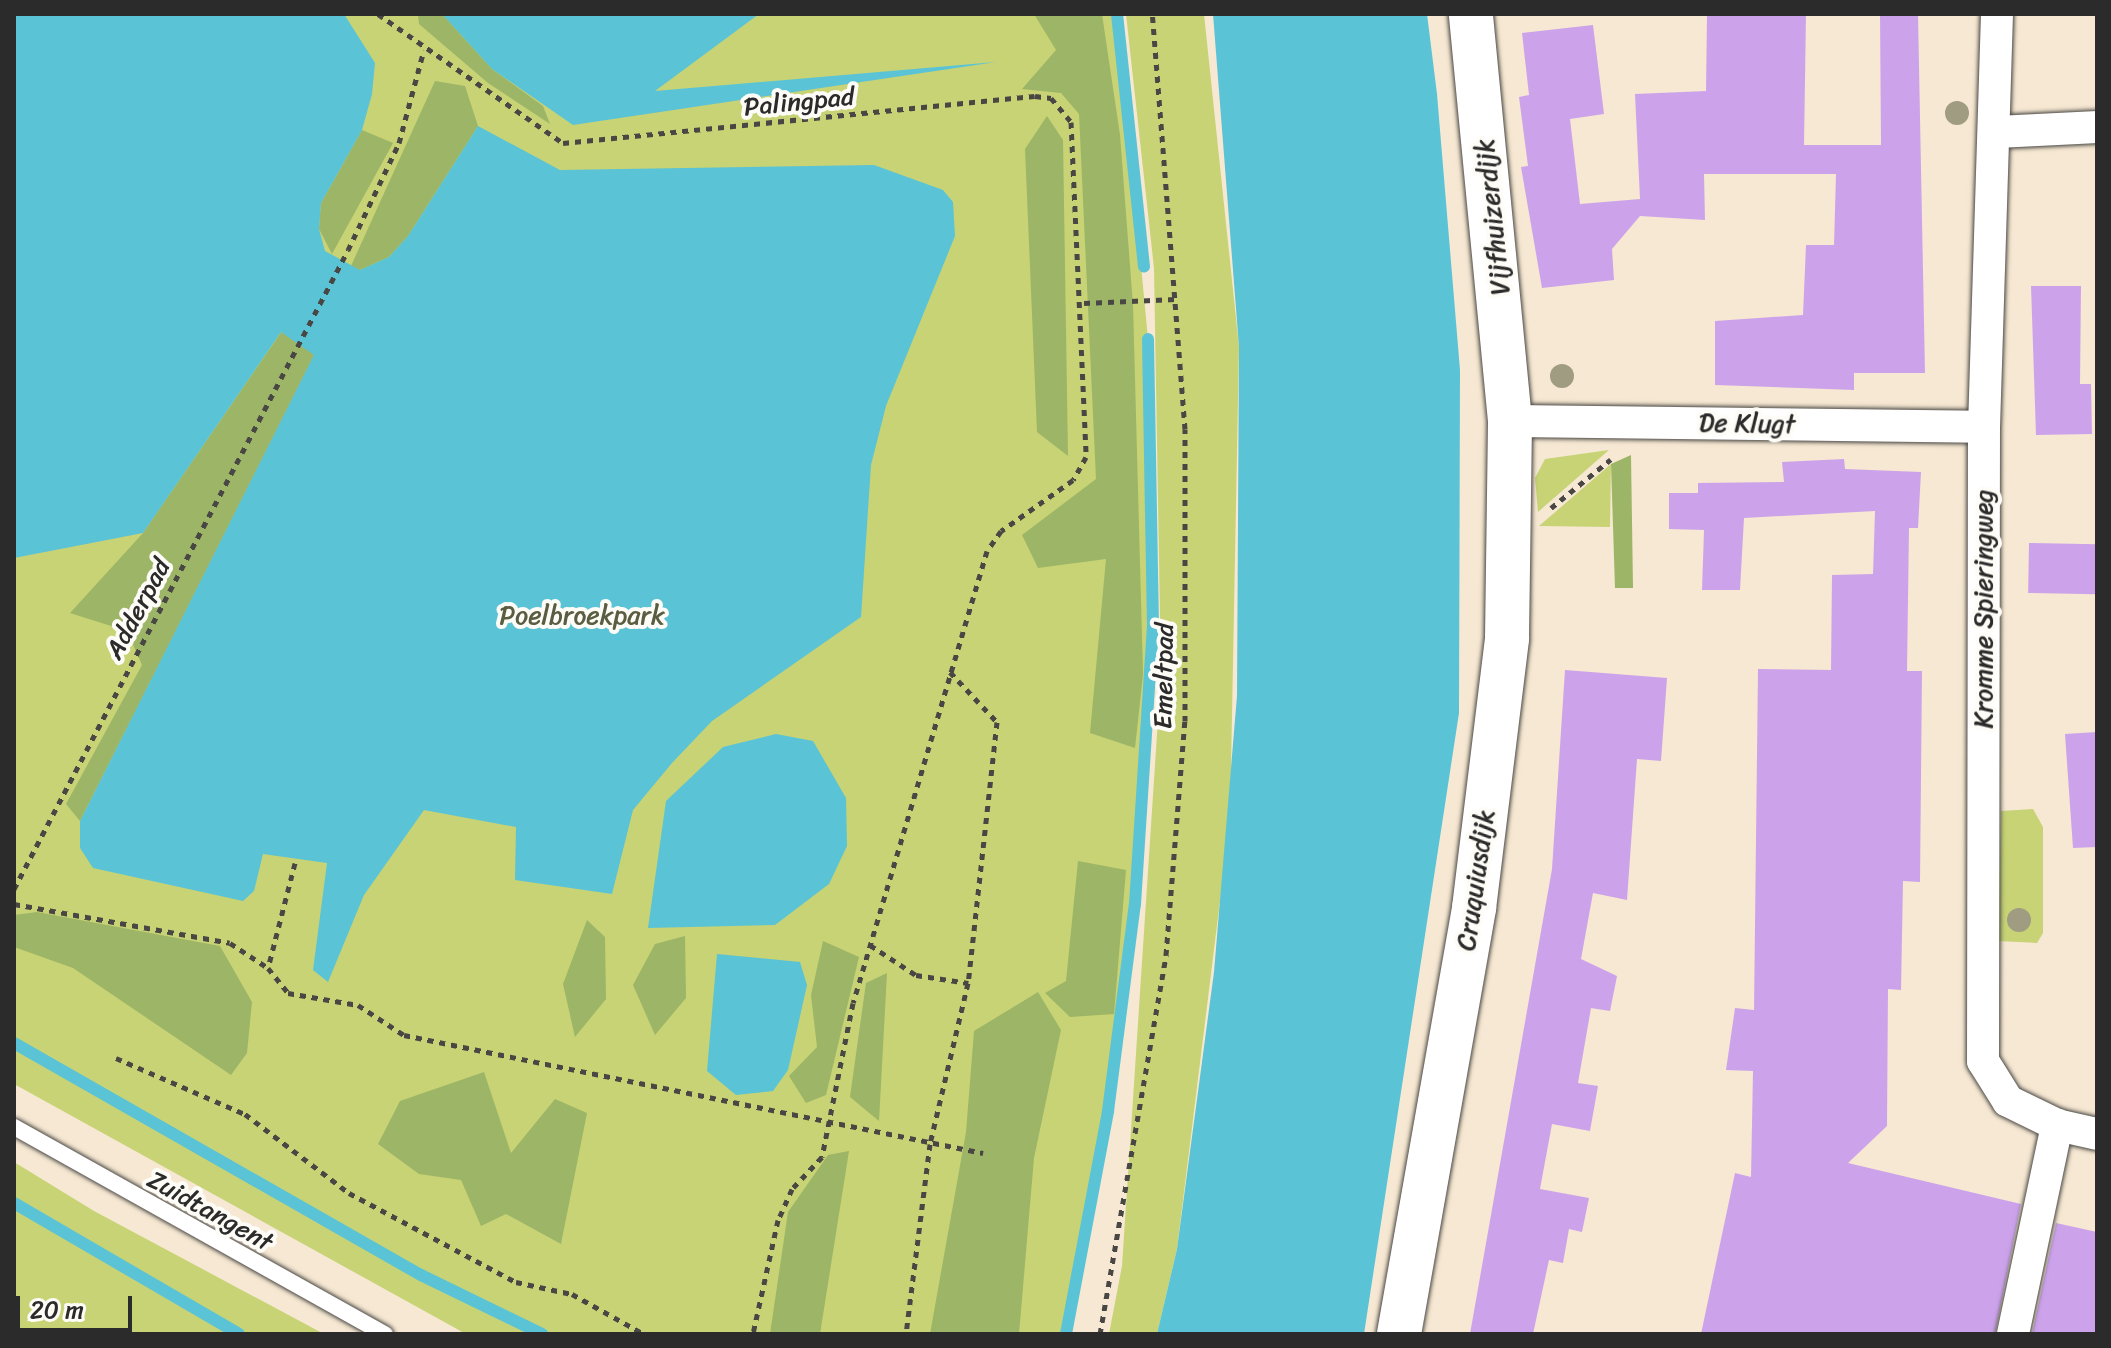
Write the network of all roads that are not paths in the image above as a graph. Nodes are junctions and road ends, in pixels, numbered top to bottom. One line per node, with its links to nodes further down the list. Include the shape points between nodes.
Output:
1 (1471, 14): 5 (street, Vijfhuizerdijk)
2 (1997, 14): 4 (street, Kromme Spieringweg)
3 (2097, 127): 4 (street)
4 (1998, 132): 6 (street, Kromme Spieringweg)
5 (1510, 421): 6 (street, De Klugt); 11 (street, Cruquiusdijk, via 1510,543 1474,908)
6 (1984, 427): 7 (street, Kromme Spieringweg, via 1983,1061 2008,1101)
7 (2057, 1125): 9 (street, Kromme Spieringweg); 12 (street)
8 (14, 1127): 10 (lane, Zuidtangent)
9 (2097, 1134)
10 (385, 1334)
11 (1399, 1334)
12 (2013, 1334)

